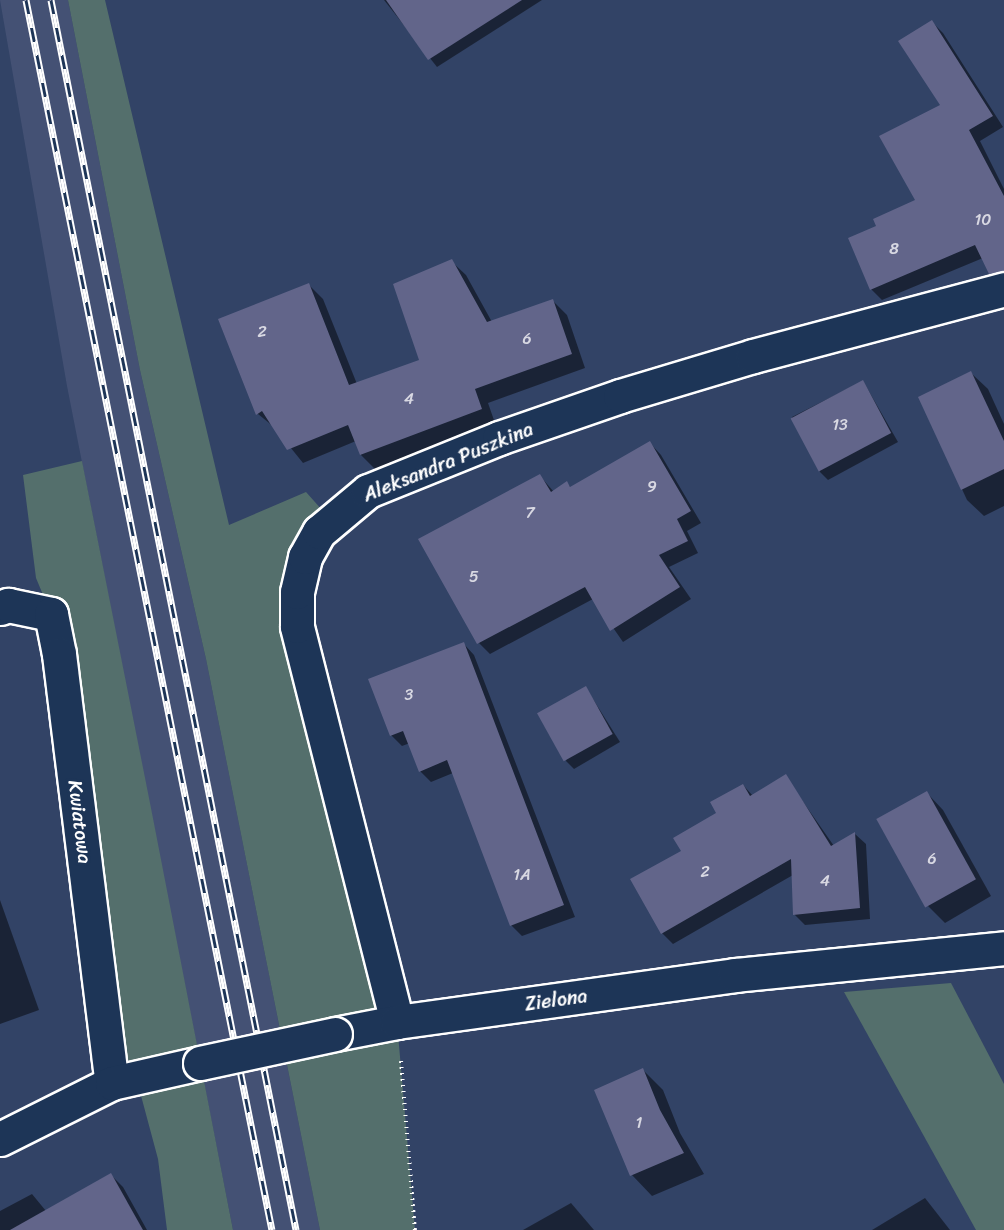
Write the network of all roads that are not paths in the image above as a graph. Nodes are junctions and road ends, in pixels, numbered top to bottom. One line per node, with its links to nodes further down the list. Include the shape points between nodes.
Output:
1 (1004, 289): 4 (street, Aleksandra Puszkina, via 731,362 510,435 368,491 319,532 305,557 297,592 297,626)
2 (0, 608): 5 (street, Kwiatowa, via 8,605 51,614)
3 (1004, 948): 4 (street, Zielona, via 735,975)
4 (398, 1022): 5 (street, Zielona, bridge)
5 (112, 1083): 6 (street, Zielona)
6 (0, 1139)

